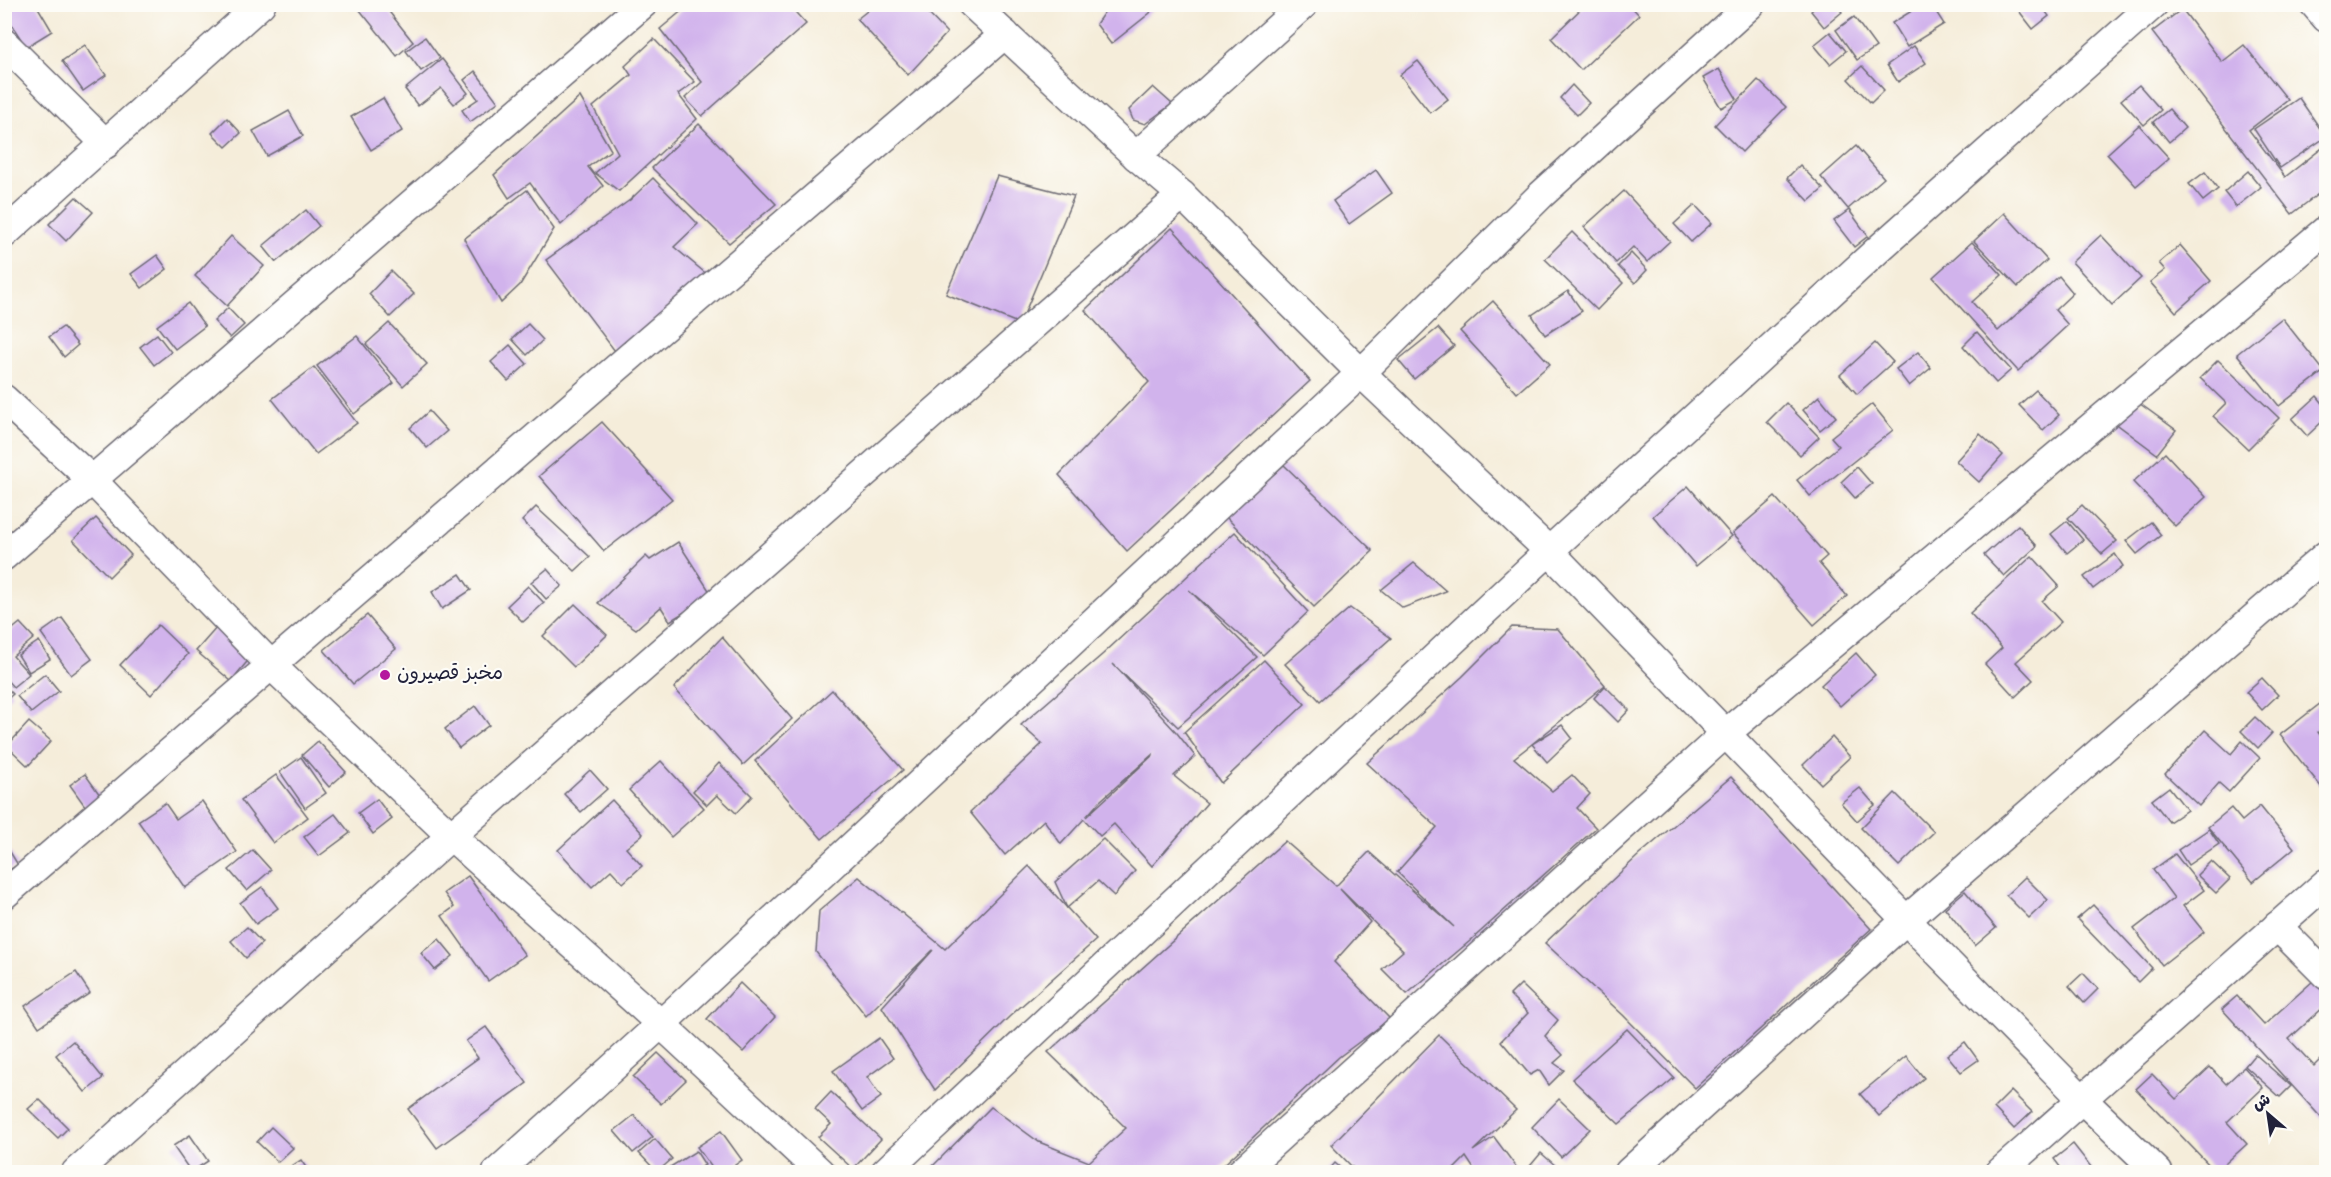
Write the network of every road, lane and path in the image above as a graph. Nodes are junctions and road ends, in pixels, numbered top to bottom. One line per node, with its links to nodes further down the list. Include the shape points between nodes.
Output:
1 (261, 4): 11 (street)
2 (643, 4): 18 (street)
3 (972, 4): 9 (street)
4 (1304, 4): 12 (street)
5 (1751, 4): 16 (street, via 1541,195)
6 (2154, 4): 19 (street)
7 (2314, 4): 8 (street)
8 (2326, 18)
9 (1005, 34): 12 (street); 22 (street)
10 (4, 43): 11 (street)
11 (106, 144): 15 (street)
12 (1137, 156): 13 (street)
13 (1182, 195): 16 (street); 24 (street)
14 (2326, 230): 23 (street)
15 (4, 234)
16 (1361, 373): 19 (street); 30 (street)
17 (4, 399): 18 (street)
18 (91, 479): 20 (street); 22 (street)
19 (1549, 551): 23 (street); 35 (street)
20 (4, 556)
21 (2325, 558): 27 (street)
22 (272, 666): 24 (street); 26 (street)
23 (1725, 734): 27 (street); 36 (street)
24 (451, 836): 30 (street); 32 (street)
25 (2326, 882): 28 (street)
26 (4, 895)
27 (1906, 920): 31 (street); 37 (street)
28 (2277, 926): 29 (street); 31 (street)
29 (2326, 975)
30 (661, 1024): 33 (street); 34 (street)
31 (2083, 1100): 38 (street); 39 (street)
32 (76, 1173)
33 (497, 1173)
34 (820, 1173)
35 (885, 1173)
36 (1241, 1173)
37 (1629, 1173)
38 (2000, 1173)
39 (2158, 1173)

